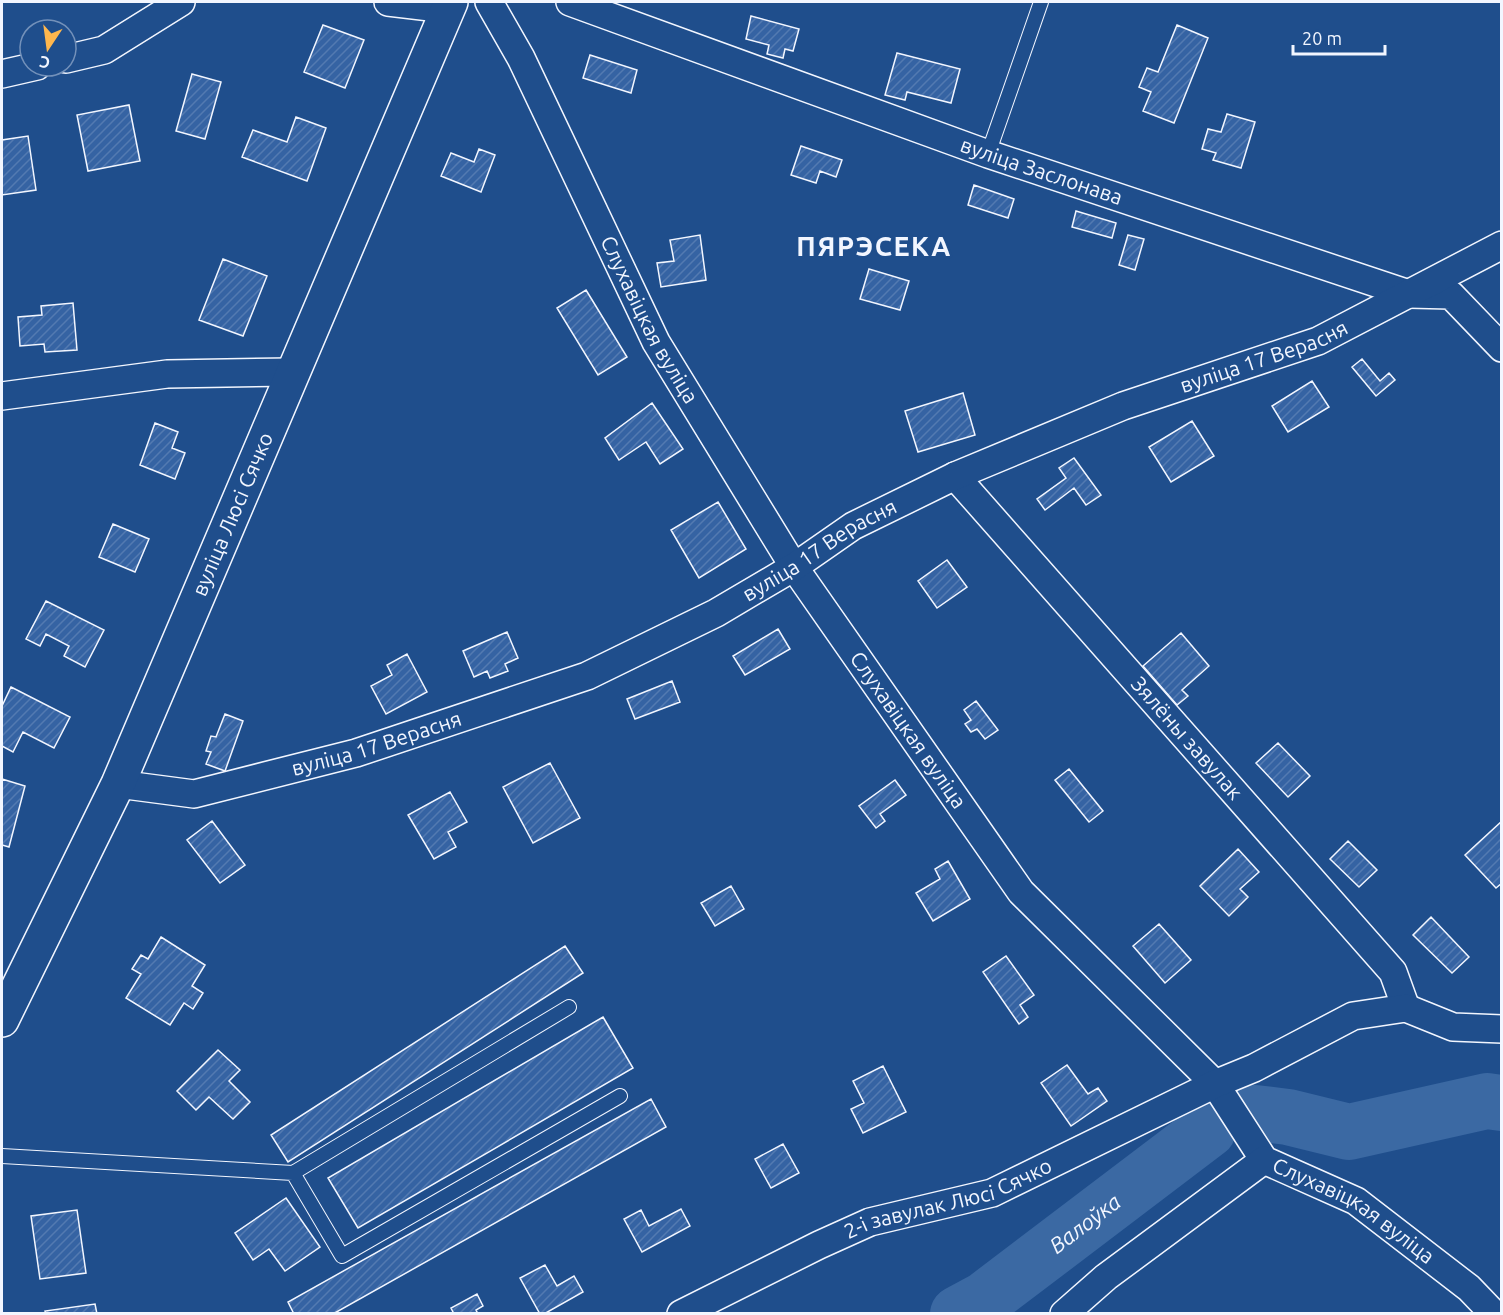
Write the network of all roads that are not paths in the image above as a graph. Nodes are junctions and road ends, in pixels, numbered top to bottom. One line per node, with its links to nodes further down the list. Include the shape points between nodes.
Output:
1 (181, 2): 7 (street, via 104,50)
2 (388, 2): 6 (street)
3 (489, 2): 17 (street, Слухавіцкая вуліца, via 521,58 656,342)
4 (570, 2): 10 (street, вуліца Заслонава)
5 (1041, 2): 10 (lane)
6 (449, 5): 14 (main road, вуліца Люсі Сячко)
7 (78, 56)
8 (18, 70): 9 (street)
9 (2, 74)
10 (988, 154): 12 (street, вуліца Заслонава)
11 (1502, 244): 12 (street, вуліца 17 Верасня)
12 (1409, 294): 13 (street, вуліца Заслонава, via 1451,295); 16 (street, вуліца 17 Верасня, via 1318,341 1123,406)
13 (1502, 348)
14 (292, 372): 15 (street, via 167,374); 18 (main road, вуліца Люсі Сячко)
15 (2, 396)
16 (955, 476): 17 (street, вуліца 17 Верасня, via 853,526); 20 (street, Зялёны завулак, via 1393,972)
17 (795, 567): 18 (street, вуліца 17 Верасня, via 716,613 587,676 356,753 194,794); 23 (street, Слухавіцкая вуліца, via 1021,892)
18 (118, 784): 21 (main road, вуліца Люсі Сячко)
19 (569, 1007): 27 (lane)
20 (1406, 1008): 22 (street, via 1453,1027); 23 (street, 2-і завулак Люсі Сячко, via 1353,1016)
21 (2, 1020)
22 (1502, 1029)
23 (1215, 1084): 26 (street, Слухавіцкая вуліца); 28 (street, 2-і завулак Люсі Сячко, via 992,1193 870,1222)
24 (620, 1096): 27 (lane, via 342,1256)
25 (2, 1156): 27 (lane)
26 (1264, 1160): 29 (street, via 1106,1277); 30 (street, Слухавіцкая вуліца, via 1356,1200 1469,1288)
27 (293, 1173)
28 (681, 1314)
29 (1064, 1314)
30 (1494, 1314)

